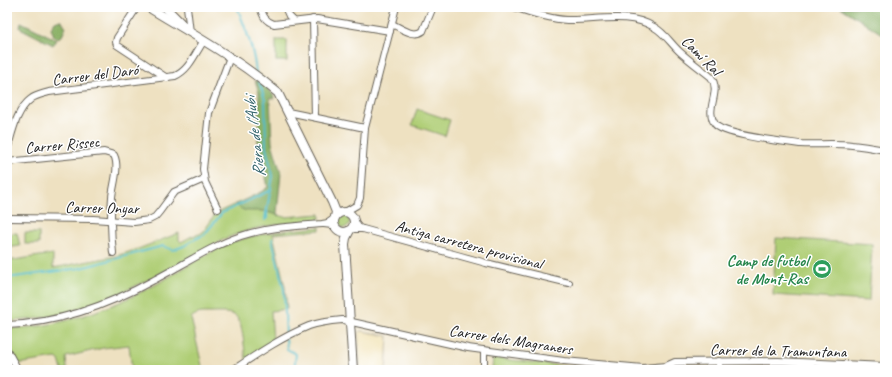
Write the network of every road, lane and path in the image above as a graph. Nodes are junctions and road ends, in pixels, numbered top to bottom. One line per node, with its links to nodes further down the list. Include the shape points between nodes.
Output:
1 (137, 7): 16 (street, via 116,42)
2 (148, 7): 13 (street)
3 (165, 7): 13 (street)
4 (187, 7): 13 (street)
5 (260, 7): 11 (street, via 268,22 274,24)
6 (285, 7): 11 (street, via 288,16)
7 (396, 7): 12 (street)
8 (433, 7): 12 (street, via 420,33 412,34)
9 (514, 7): 21 (street, Camí Ral, via 555,19 630,18 654,27 711,77 715,87 712,117 713,122 720,128 743,136 800,144 852,145)
10 (313, 19): 11 (street); 12 (street); 18 (street)
11 (294, 21)
12 (391, 27): 19 (street)
13 (190, 32): 14 (street)
14 (203, 42): 15 (street); 16 (street, Carrer del Daró, via 182,73)
15 (230, 57): 17 (street, via 278,93); 23 (street, via 210,113)
16 (167, 78): 20 (street, Carrer del Daró, via 49,92 31,98 16,121)
17 (288, 112): 18 (street); 26 (street)
18 (315, 117): 19 (street)
19 (365, 128): 24 (street, via 360,198)
20 (7, 150)
21 (885, 150)
22 (7, 162): 29 (street, Carrer Rissec, via 104,152 114,155 116,159)
23 (204, 179): 25 (street); 29 (street, Carrer Onyar, via 174,192 160,211 149,220)
24 (354, 206): 26 (street); 28 (street)
25 (218, 209)
26 (339, 215): 28 (street, via 348,213); 30 (street); 32 (street, via 334,224)
27 (7, 218): 29 (street, Carrer Onyar)
28 (353, 218): 31 (street); 33 (street)
29 (111, 220): 35 (street)
30 (322, 224): 32 (street, via 332,225); 38 (street, via 273,228 242,236 106,304 66,316)
31 (351, 229): 32 (street, via 345,232); 33 (street, Antiga carretera provisional); 34 (street)
32 (338, 230): 34 (street)
33 (363, 230): 36 (street, Antiga carretera provisional)
34 (345, 244): 37 (street)
35 (113, 253)
36 (569, 283)
37 (349, 322): 40 (street, Carrer dels Magraners); 45 (street, Carrer dels Magraners, via 343,320 310,326); 46 (street)
38 (7, 325)
39 (7, 350): 44 (street)
40 (484, 351): 43 (street, Carrer dels Magraners, via 643,368); 47 (street)
41 (719, 361): 42 (street, Carrer de la Tramuntana); 43 (street, Carrer de la Tramuntana, via 674,362); 48 (street)
42 (885, 366)
43 (670, 367)
44 (18, 370)
45 (233, 370)
46 (353, 370)
47 (484, 370)
48 (719, 370)

